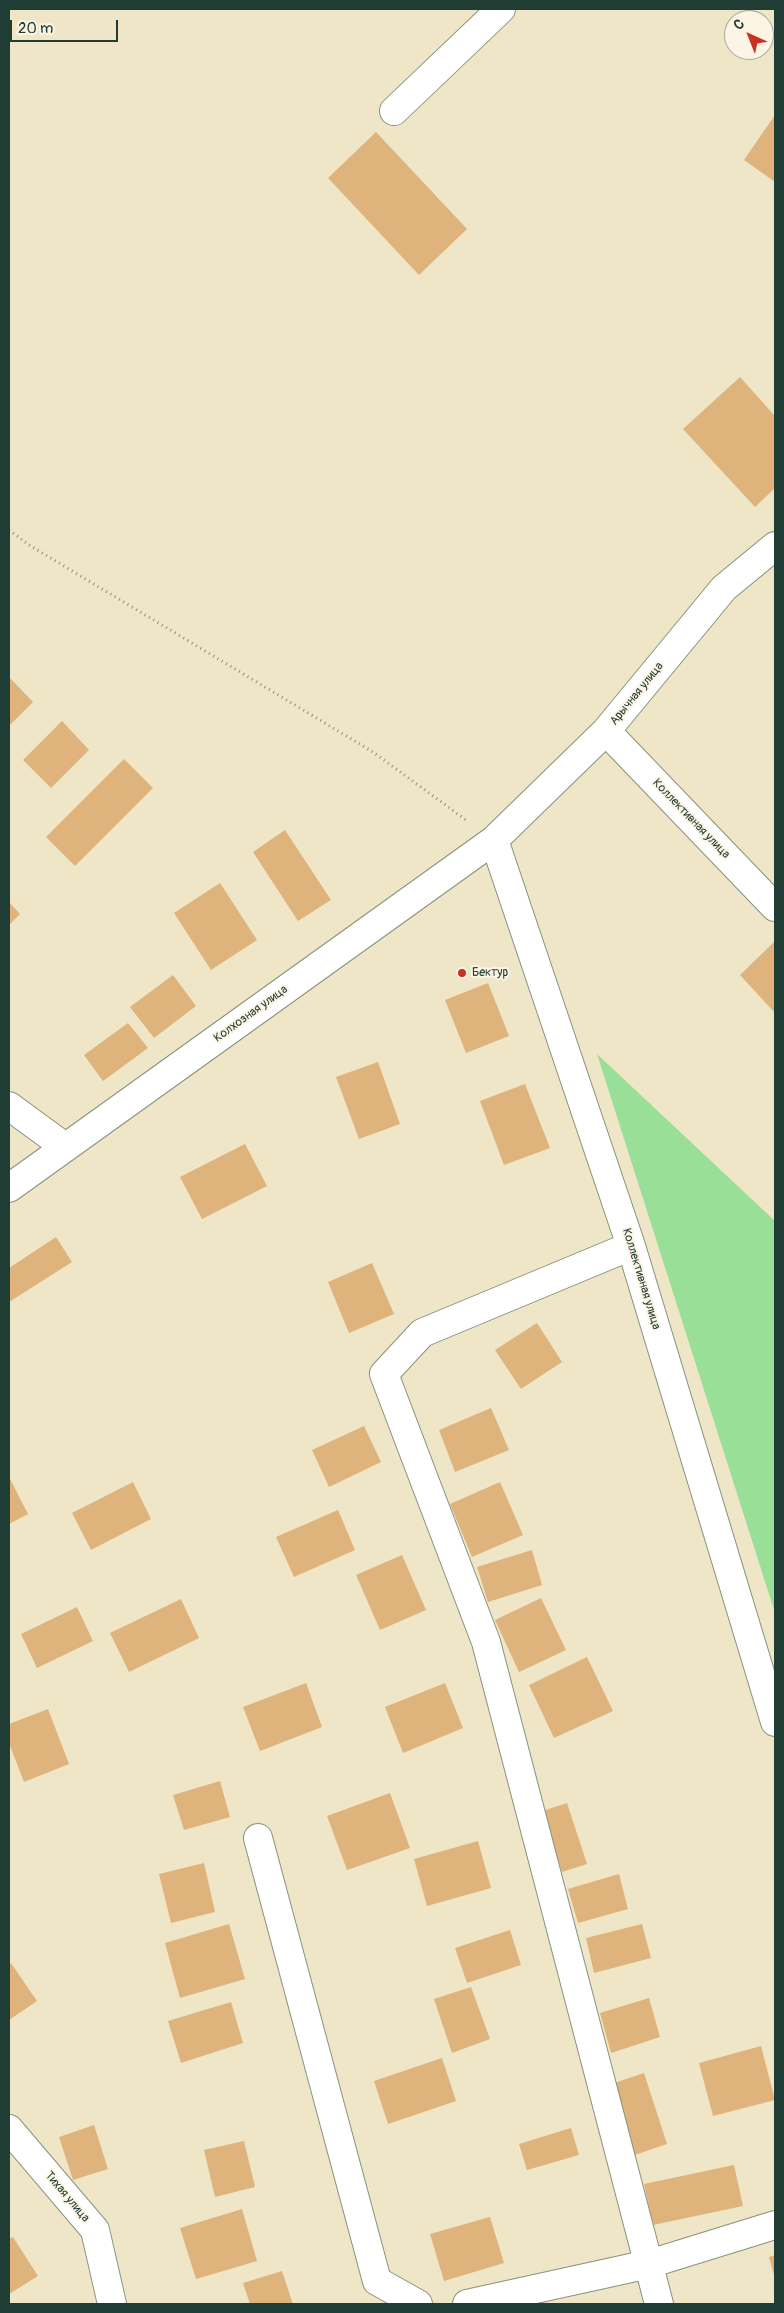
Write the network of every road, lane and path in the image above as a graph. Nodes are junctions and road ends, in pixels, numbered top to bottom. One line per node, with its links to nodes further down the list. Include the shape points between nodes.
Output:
1 (501, 9): 2 (street)
2 (394, 112)
3 (9, 530): 6 (path, via 373,752)
4 (775, 546): 5 (street, Арычная улица, via 724,588)
5 (606, 732): 6 (street, Арычная улица); 7 (street, Коллективная улица)
6 (494, 840): 9 (street, Колхозная улица); 11 (street, Коллективная улица)
7 (775, 907)
8 (9, 1106): 9 (street)
9 (65, 1147): 10 (street, Колхозная улица)
10 (9, 1188)
11 (631, 1246): 12 (street, Коллективная улица); 16 (street, via 422,1333 384,1374 486,1642)
12 (775, 1722)
13 (258, 1838): 18 (street, via 377,2281)
14 (9, 2129): 17 (street, Тихая улица, via 95,2230)
15 (775, 2225): 16 (street)
16 (649, 2264): 19 (street); 20 (street)
17 (112, 2304)
18 (418, 2304)
19 (467, 2304)
20 (659, 2304)

